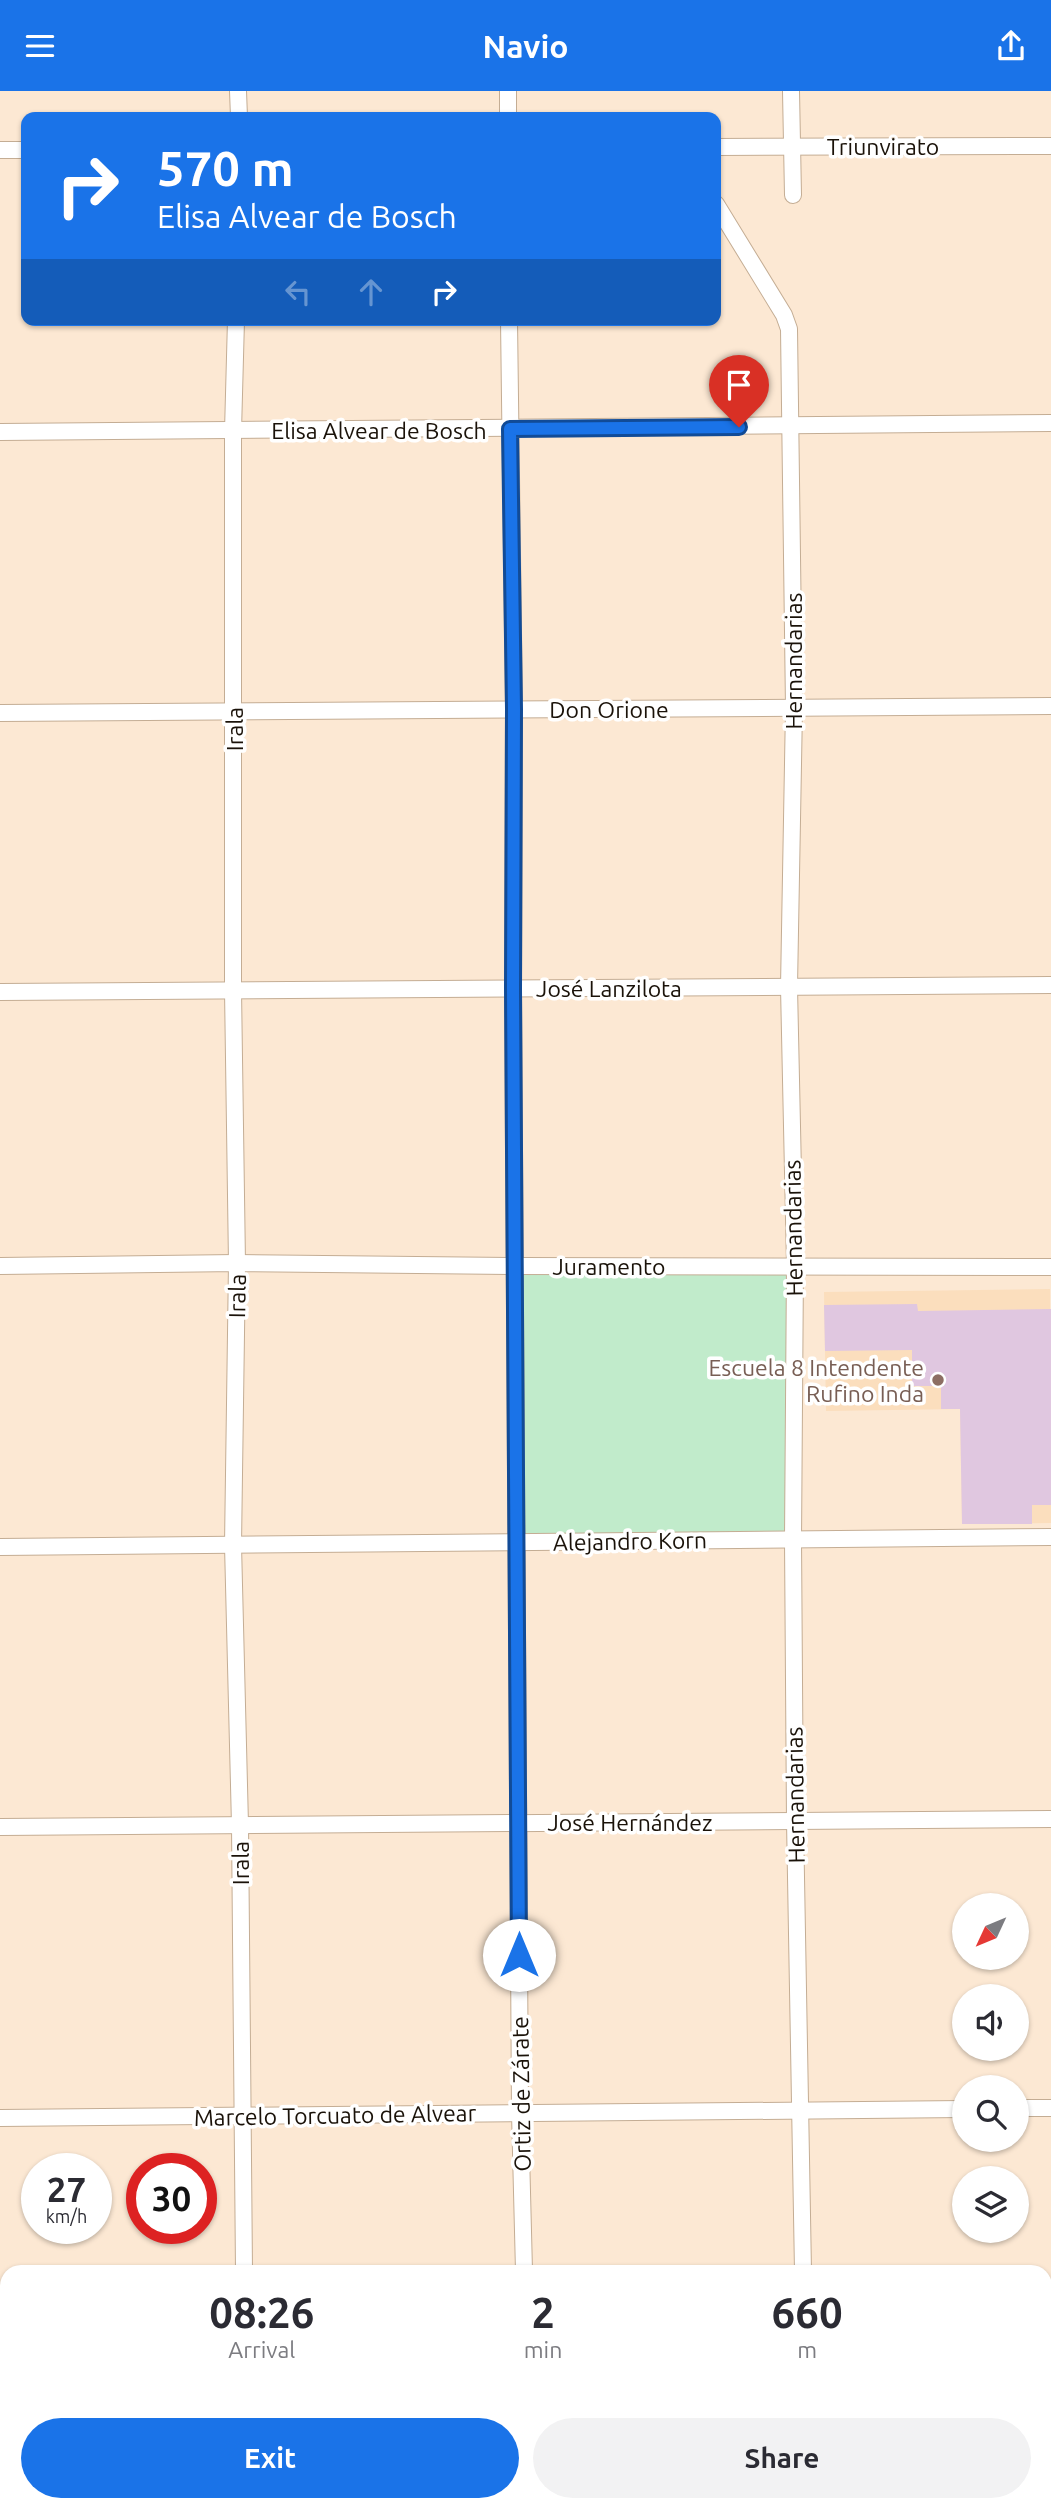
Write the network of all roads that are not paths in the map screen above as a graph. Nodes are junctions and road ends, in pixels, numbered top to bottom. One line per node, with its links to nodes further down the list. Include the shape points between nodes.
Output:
1 (238, 91): 4 (street)
2 (508, 91): 5 (street)
3 (791, 91): 8 (street)
4 (239, 112)
5 (508, 112)
6 (1051, 146): 8 (street, Triunvirato)
7 (721, 147): 8 (street, Triunvirato)
8 (792, 147): 11 (street)
9 (0, 150): 10 (street)
10 (21, 150)
11 (793, 195)
12 (721, 212): 16 (street, Hernandarias, via 789,329)
13 (236, 326): 18 (street, Irala)
14 (509, 326): 17 (street, Ortiz de Zárate)
15 (1051, 423): 16 (street, Elisa Alvear de Bosch)
16 (790, 426): 17 (street, Elisa Alvear de Bosch); 21 (street, Hernandarias)
17 (510, 429): 18 (street, Elisa Alvear de Bosch); 22 (street, Ortiz de Zárate)
18 (233, 431): 19 (street, Elisa Alvear de Bosch); 23 (street, Irala)
19 (0, 432)
20 (1051, 706): 21 (street, Don Orione)
21 (793, 708): 22 (street, Don Orione); 26 (street, Hernandarias)
22 (514, 709): 23 (street, Don Orione); 27 (street, Ortiz de Zárate)
23 (234, 711): 24 (street, Don Orione); 28 (street, Irala)
24 (0, 713)
25 (1051, 985): 26 (street, José Lanzilota)
26 (789, 987): 27 (street, José Lanzilota); 31 (street, Hernandarias)
27 (513, 988): 28 (street, José Lanzilota); 33 (street, Ortiz de Zárate)
28 (233, 990): 29 (street, José Lanzilota); 30 (street, Irala)
29 (0, 992)
30 (237, 1263): 32 (street, Juramento); 33 (street, Juramento); 38 (street, Irala)
31 (795, 1265): 33 (street, Juramento); 34 (street, Juramento); 36 (street, Hernandarias)
32 (0, 1266)
33 (515, 1266): 37 (street, Ortiz de Zárate)
34 (1051, 1267)
35 (1051, 1537): 36 (street, Alejandro Korn)
36 (793, 1540): 37 (street, Alejandro Korn); 41 (street, Hernandarias)
37 (516, 1542): 38 (street, Alejandro Korn); 42 (street, Ortiz de Zárate)
38 (233, 1545): 39 (street, Alejandro Korn); 43 (street, Irala)
39 (0, 1547)
40 (1051, 1819): 41 (street, José Hernández)
41 (795, 1821): 42 (street, José Hernández); 48 (street, Hernandarias)
42 (518, 1823): 43 (street, José Hernández); 49 (street, Ortiz de Zárate)
43 (240, 1825): 44 (street, José Hernández); 50 (street, Irala)
44 (0, 1827)
45 (1029, 2108): 46 (street)
46 (1051, 2108)
47 (952, 2109): 48 (street, Marcelo Torcuato de Alvear)
48 (799, 2110): 49 (street, Marcelo Torcuato de Alvear); 54 (street, Hernandarias)
49 (520, 2113): 50 (street, Marcelo Torcuato de Alvear); 53 (street, Ortiz de Zárate)
50 (242, 2116): 51 (street, Marcelo Torcuato de Alvear); 52 (street, Irala)
51 (0, 2118)
52 (244, 2265)
53 (524, 2265)
54 (803, 2265)

